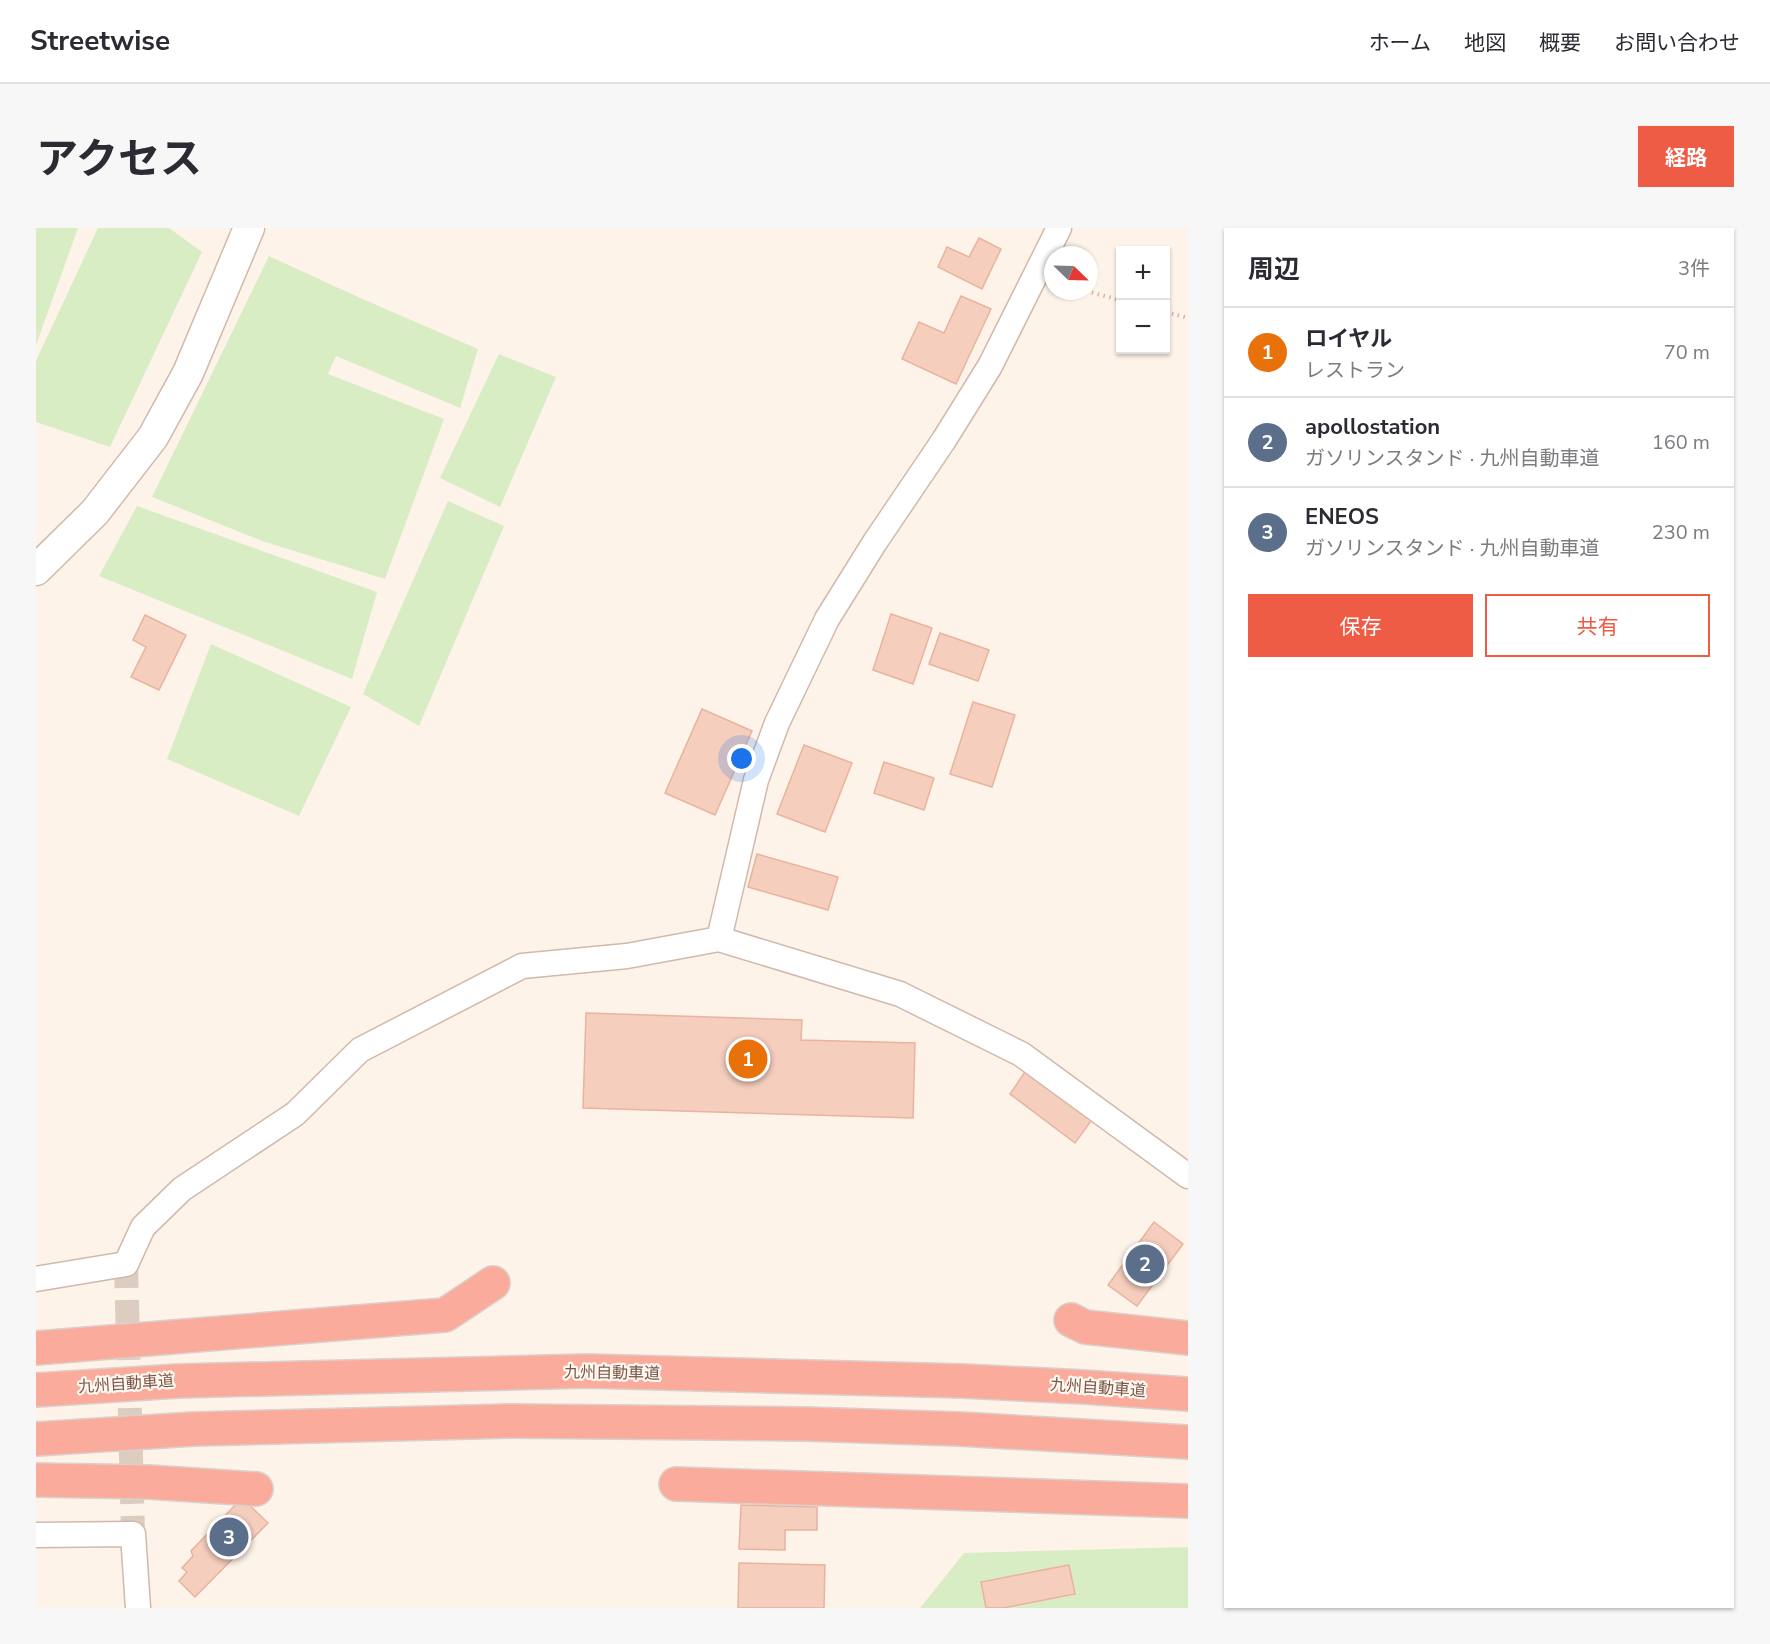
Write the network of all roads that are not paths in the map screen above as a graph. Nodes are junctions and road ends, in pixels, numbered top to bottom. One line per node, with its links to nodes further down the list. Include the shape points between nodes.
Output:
1 (249, 228): 3 (street, via 188,373 153,437 95,512)
2 (1059, 228): 4 (street, via 990,366 827,620 777,723 756,780)
3 (36, 570)
4 (719, 939): 5 (street, via 900,994 1011,1048); 6 (street, via 627,956 522,966 360,1050 295,1114 182,1189 143,1227 126,1264)
5 (1188, 1176)
6 (36, 1279)
7 (493, 1282): 10 (highway, via 445,1315)
8 (1071, 1320): 9 (highway, via 1085,1327)
9 (1188, 1338)
10 (36, 1348)
11 (36, 1390): 12 (highway, 九州自動車道, via 178,1381 586,1371 963,1381)
12 (1188, 1394)
13 (36, 1439): 14 (highway, via 194,1429 510,1421 805,1424)
14 (1188, 1442)
15 (36, 1480): 17 (highway)
16 (676, 1484): 18 (highway)
17 (256, 1489)
18 (1188, 1501)
19 (36, 1535): 20 (street, via 133,1534)
20 (138, 1608)

